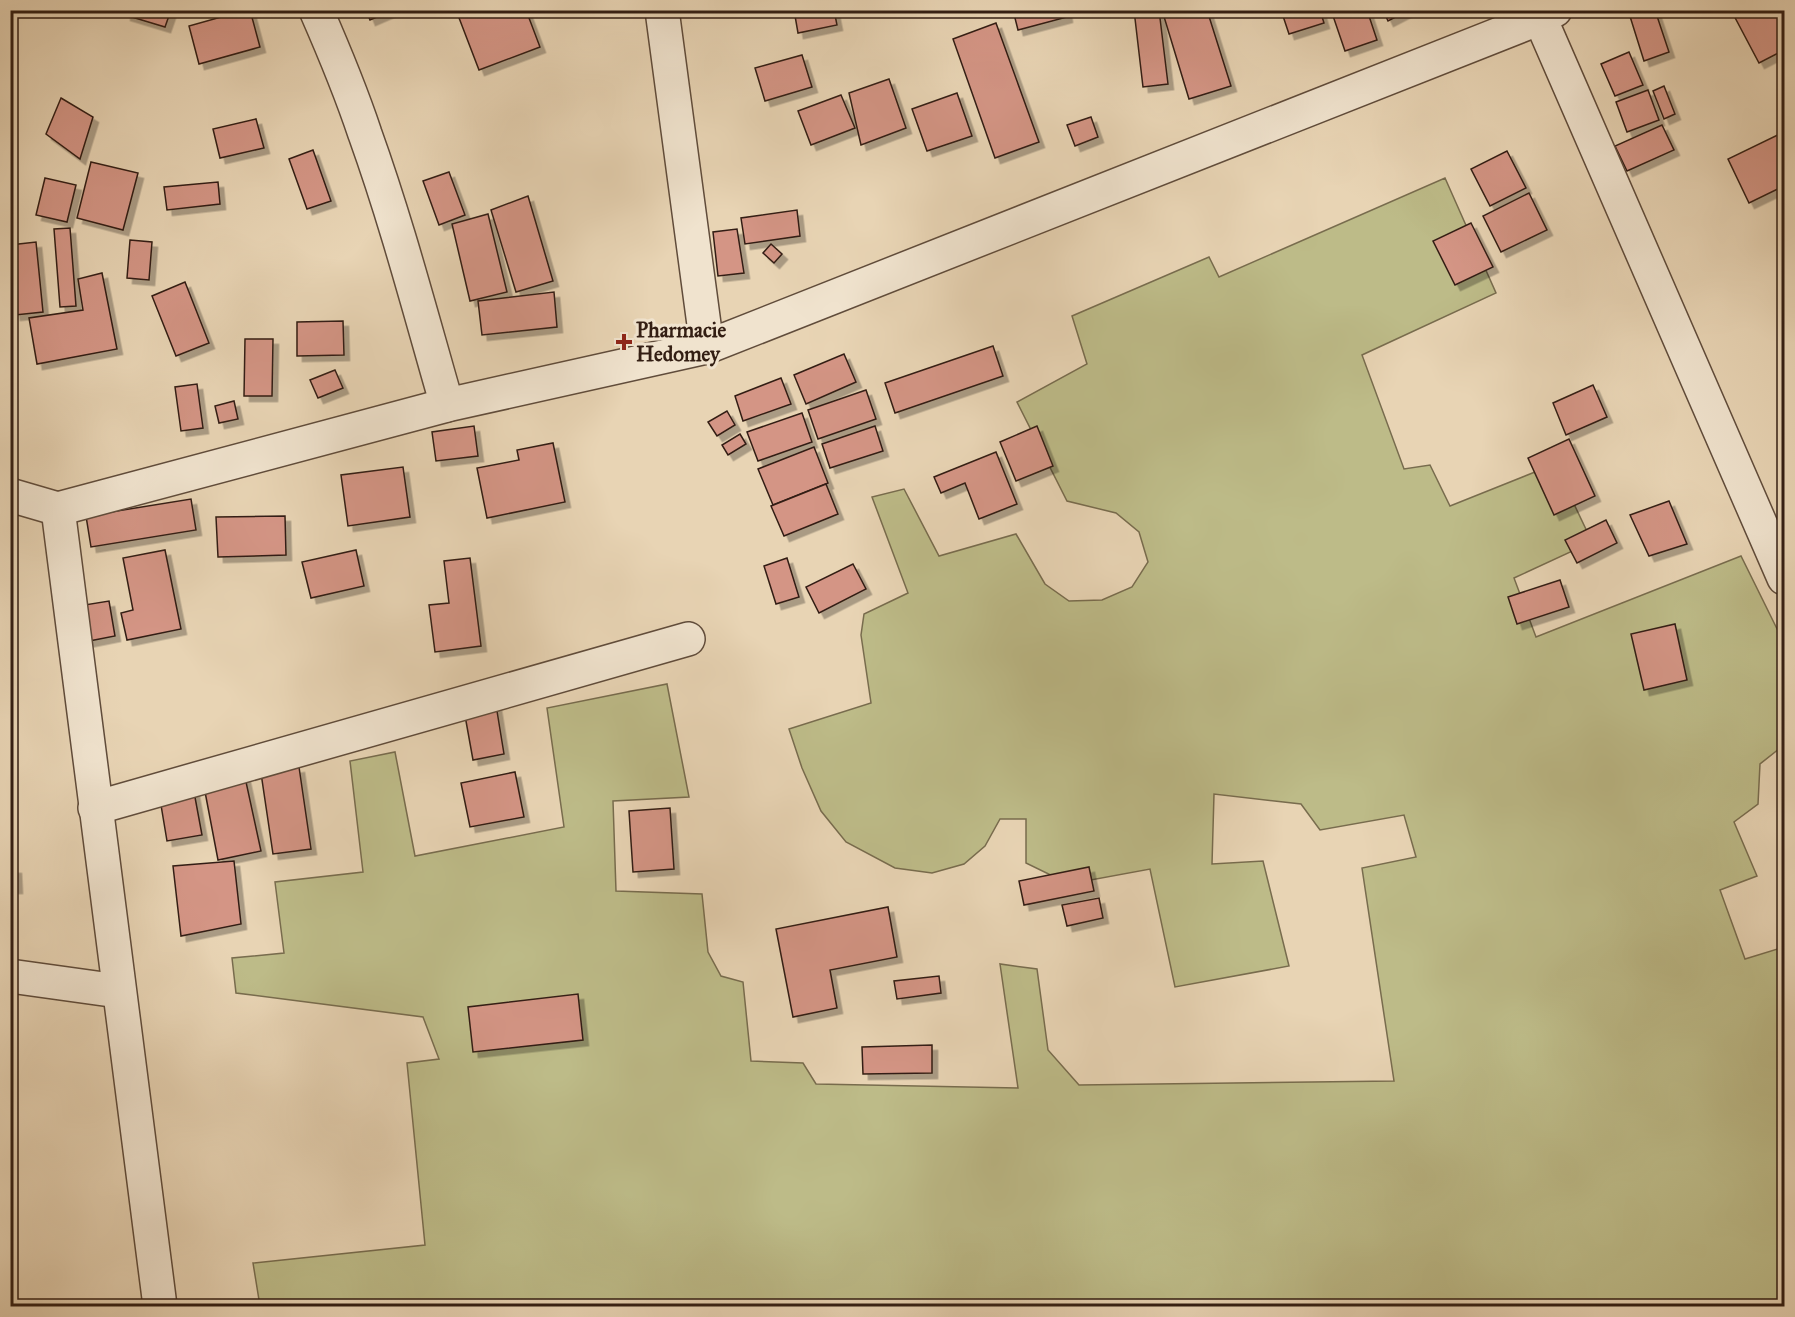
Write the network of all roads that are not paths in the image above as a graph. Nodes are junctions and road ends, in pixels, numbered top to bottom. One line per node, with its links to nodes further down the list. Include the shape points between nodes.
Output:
1 (316, 10): 5 (street, via 365,133)
2 (662, 10): 4 (street)
3 (1545, 13): 4 (street); 8 (street)
4 (707, 346): 5 (street)
5 (447, 405): 7 (street)
6 (10, 495): 7 (street)
7 (58, 509): 10 (street)
8 (1785, 578)
9 (688, 639): 10 (street)
10 (95, 808): 12 (street)
11 (10, 976): 12 (street)
12 (118, 991): 13 (street)
13 (160, 1306)

